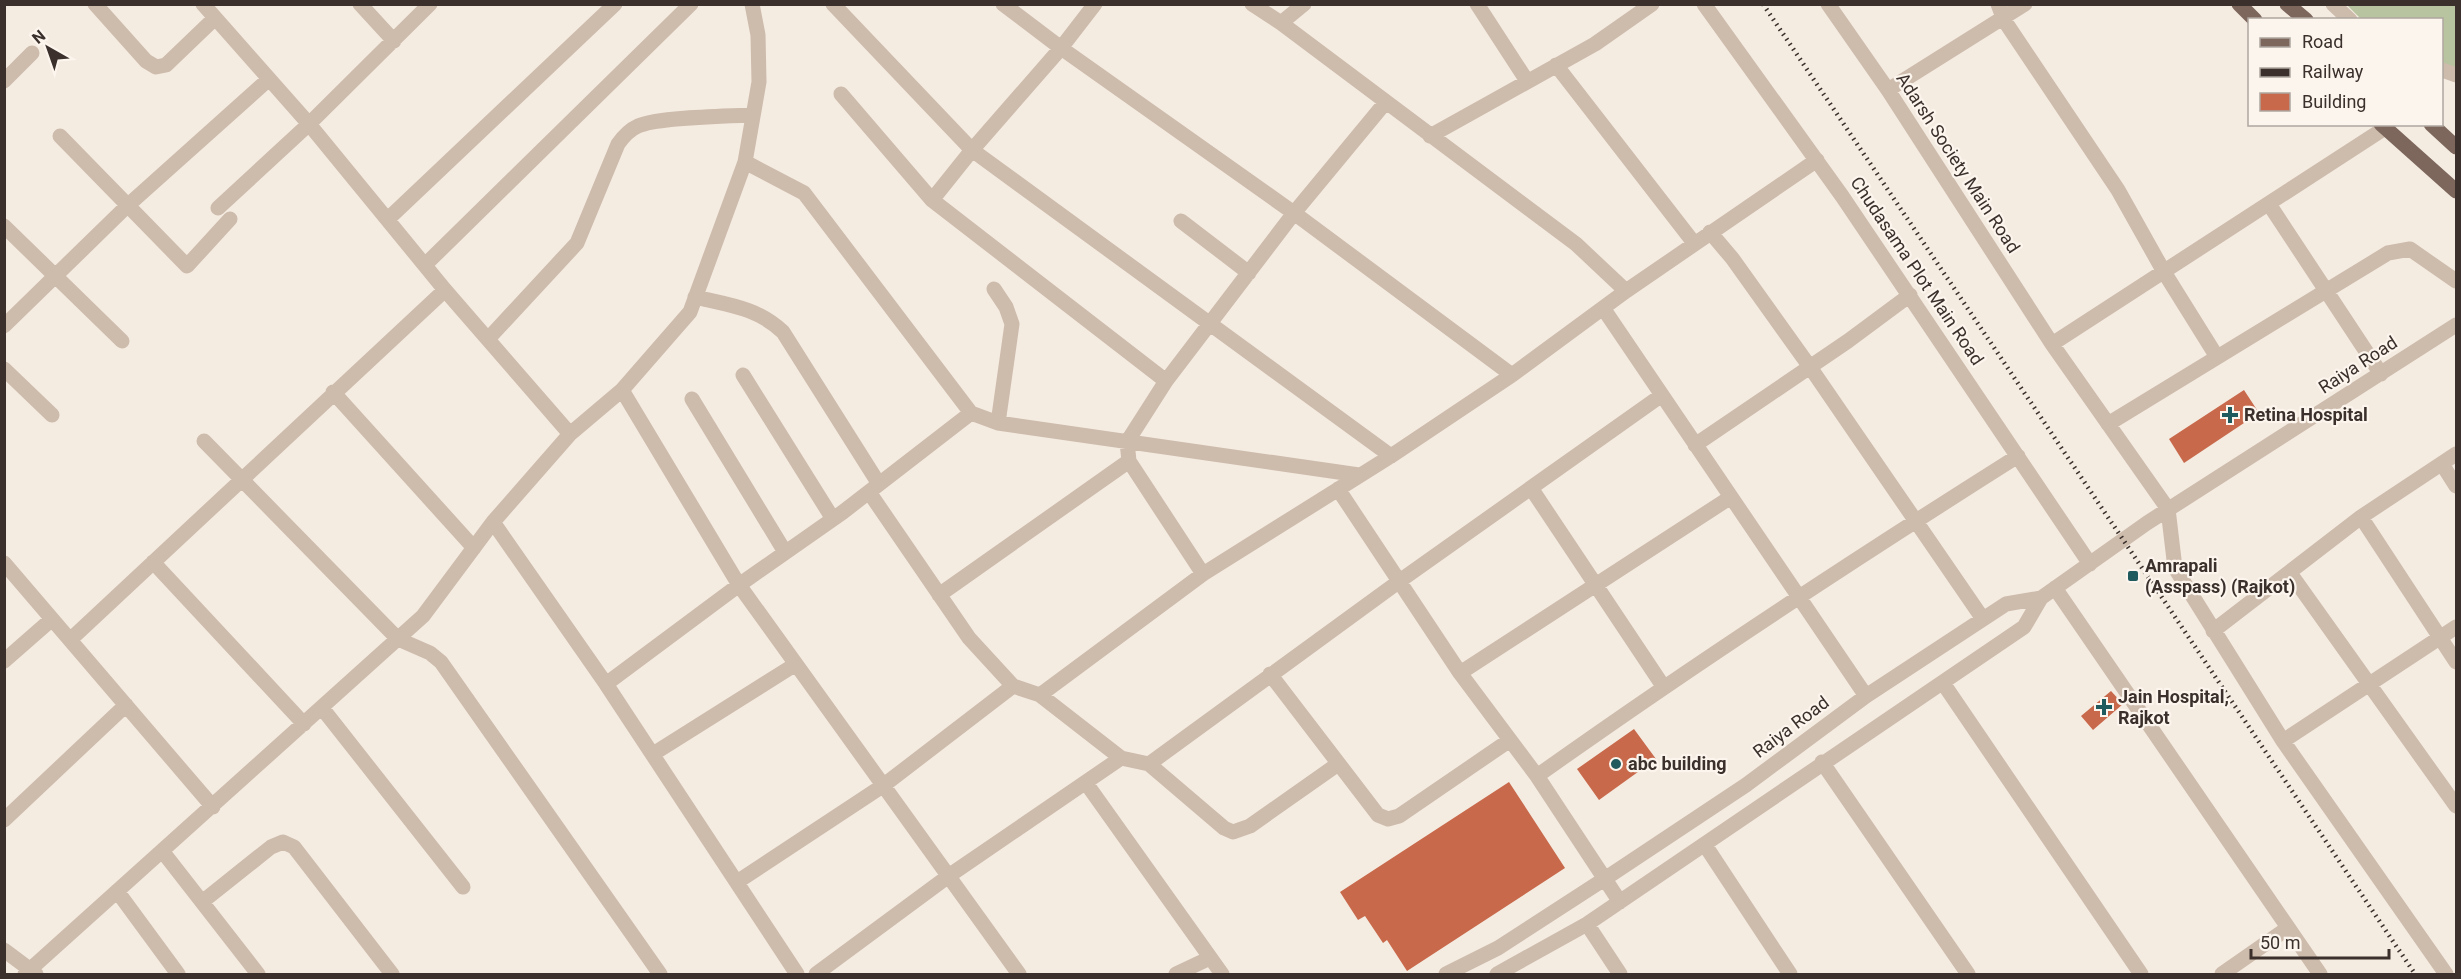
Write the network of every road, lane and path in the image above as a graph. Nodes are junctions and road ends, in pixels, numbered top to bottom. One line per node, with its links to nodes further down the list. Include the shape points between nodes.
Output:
1 (95, 4): 22 (street, via 146,61 156,67 166,65)
2 (203, 4): 22 (street)
3 (360, 4): 28 (street)
4 (430, 4): 28 (street)
5 (615, 4): 55 (street)
6 (692, 4): 60 (street)
7 (753, 4): 38 (street, via 759,82)
8 (833, 4): 45 (street)
9 (1003, 4): 29 (street)
10 (1095, 4): 29 (street)
11 (1252, 4): 27 (street)
12 (1304, 4): 27 (street)
13 (1477, 4): 34 (street)
14 (1652, 4): 31 (street)
15 (1704, 4): 46 (street, Chudasama Plot Main Road)
16 (1828, 4): 35 (street, Adarsh Society Main Road)
17 (1998, 4): 26 (street)
18 (2025, 4): 26 (street)
19 (2239, 4): 23 (main road)
20 (2287, 4): 24 (main road)
21 (2333, 4): 25 (street)
22 (214, 18): 32 (street)
23 (2253, 18)
24 (2304, 18)
25 (2348, 18)
26 (2004, 20): 35 (street); 61 (street, via 2118,190)
27 (1281, 23): 37 (street)
28 (394, 41): 39 (street)
29 (1060, 48): 45 (street); 53 (street)
30 (32, 53): 33 (street)
31 (1556, 65): 34 (street); 59 (street)
32 (269, 80): 39 (street); 51 (street)
33 (4, 81)
34 (1527, 81): 43 (street)
35 (1888, 90): 77 (street, Adarsh Society Main Road)
36 (841, 94): 49 (street)
37 (1384, 102): 43 (street); 53 (street)
38 (753, 114): 47 (street); 75 (street, via 658,122 639,125 626,133 577,243)
39 (309, 124): 52 (street); 55 (street)
40 (2383, 126): 48 (main road); 50 (street)
41 (2433, 126): 44 (main road)
42 (60, 136): 51 (street)
43 (1430, 136): 67 (street, via 1576,244)
44 (2457, 147)
45 (972, 150): 49 (street); 72 (street)
46 (1817, 160): 58 (street); 69 (street, Chudasama Plot Main Road)
47 (745, 162): 70 (street); 89 (street, via 804,192)
48 (2457, 191)
49 (932, 200): 84 (street)
50 (2269, 204): 61 (street); 68 (street)
51 (126, 207): 54 (street, via 187,266); 63 (street)
52 (218, 208)
53 (1294, 213): 62 (street); 83 (street)
54 (230, 219)
55 (388, 219): 60 (street)
56 (1181, 221): 62 (street)
57 (4, 226): 63 (street)
58 (1710, 232): 59 (street); 79 (street)
59 (1694, 243): 67 (street)
60 (426, 264): 66 (street)
61 (2164, 272): 77 (street); 78 (street)
62 (1249, 273): 72 (street)
63 (55, 277): 74 (street); 76 (street)
64 (2457, 281): 68 (street, via 2410,249 2400,249)
65 (994, 289): 91 (street, via 1012,324)
66 (445, 290): 75 (street); 86 (street)
67 (1626, 291): 71 (street)
68 (2324, 292): 78 (street); 81 (street)
69 (1910, 295): 79 (street); 99 (street, Chudasama Plot Main Road)
70 (695, 297): 85 (street, via 690,312); 105 (street, via 752,310 783,332)
71 (1603, 308): 83 (street); 87 (street)
72 (1210, 324): 84 (street); 98 (street)
73 (2457, 325): 81 (street, Raiya Road)
74 (4, 326)
75 (488, 339): 93 (street)
76 (122, 341)
77 (2052, 344): 92 (street, Adarsh Society Main Road)
78 (2217, 357): 92 (street)
79 (1809, 367): 96 (street); 112 (street)
80 (4, 369): 90 (street)
81 (2381, 374): 109 (street, Raiya Road)
82 (743, 375): 111 (street)
83 (1512, 375): 98 (street)
84 (1166, 381): 95 (street)
85 (622, 390): 93 (street); 122 (street)
86 (333, 392): 103 (street); 114 (street)
87 (1662, 396): 96 (street); 106 (street)
88 (692, 399): 115 (street)
89 (971, 413): 91 (street); 105 (street)
90 (52, 415)
91 (998, 423): 95 (street)
92 (2108, 424): 109 (street, Adarsh Society Main Road)
93 (570, 434): 113 (street)
94 (204, 441): 103 (street)
95 (1126, 442): 100 (street); 102 (street)
96 (1695, 444): 108 (street)
97 (2457, 454): 101 (street)
98 (1391, 456): 102 (street)
99 (2018, 456): 112 (street); 118 (street, Chudasama Plot Main Road)
100 (1129, 461): 120 (street); 125 (street)
101 (2442, 464): 104 (street); 110 (street)
102 (1359, 476): 107 (street)
103 (241, 479): 116 (street); 133 (street)
104 (2457, 486)
105 (874, 488): 111 (street); 125 (street)
106 (1531, 488): 121 (street); 123 (street)
107 (1338, 489): 120 (street); 121 (street)
108 (1731, 497): 123 (street); 126 (street)
109 (2168, 509): 118 (street, Raiya Road); 131 (street, via 2175,568)
110 (2361, 517): 119 (street); 132 (street)
111 (833, 519): 115 (street)
112 (1915, 521): 126 (street); 129 (street)
113 (493, 522): 114 (street); 141 (street)
114 (474, 548): 133 (street, via 423,616)
115 (785, 552): 122 (street)
116 (153, 562): 134 (street); 149 (street)
117 (4, 563): 128 (street)
118 (2090, 564): 124 (street, Raiya Road)
119 (2290, 573): 131 (street); 142 (street)
120 (1203, 574): 145 (street)
121 (1401, 580): 138 (street); 139 (street)
122 (739, 585): 137 (street); 141 (street)
123 (1595, 586): 138 (street); 144 (street)
124 (2055, 588): 127 (street, Raiya Road); 173 (street)
125 (939, 595): 143 (street, via 969,638)
126 (1798, 596): 144 (street); 146 (street)
127 (2041, 598): 129 (street, Raiya Road, via 2006,604); 140 (street, Raiya Road, via 2024,627)
128 (52, 619): 134 (street); 135 (street)
129 (1983, 619): 146 (street, Raiya Road)
130 (2457, 627): 132 (street)
131 (2213, 631): 151 (street)
132 (2440, 638): 136 (street); 142 (street)
133 (398, 639): 148 (street); 180 (street, via 441,662)
134 (70, 640): 147 (street)
135 (4, 661)
136 (2457, 662)
137 (796, 664): 152 (street); 159 (street)
138 (1460, 673): 150 (street)
139 (1270, 674): 155 (street); 156 (street)
140 (1943, 683): 154 (street, Raiya Road); 191 (street)
141 (606, 684): 152 (street)
142 (2369, 685): 151 (street); 160 (street)
143 (1013, 686): 145 (street); 159 (street)
144 (1663, 686): 157 (street)
145 (1040, 694): 153 (street)
146 (1866, 696): 166 (street, Raiya Road, via 1746,785)
147 (126, 705): 161 (street); 162 (street)
148 (322, 708): 149 (street); 168 (street)
149 (304, 724): 161 (street)
150 (1510, 740): 156 (street, via 1399,816 1388,819 1378,815); 157 (street)
151 (2283, 741): 194 (street)
152 (653, 754): 167 (street)
153 (1121, 758): 155 (street); 158 (street)
154 (1822, 762): 163 (street, Raiya Road); 190 (street)
155 (1149, 764): 156 (street, via 1233,832 1250,826)
156 (1338, 764)
157 (1537, 776): 166 (street)
158 (1086, 783): 165 (street); 175 (street)
159 (884, 785): 165 (street); 167 (street)
160 (2457, 806)
161 (213, 807): 164 (street)
162 (4, 820)
163 (1705, 846): 171 (street, Raiya Road); 189 (street)
164 (163, 852): 169 (street); 170 (street)
165 (950, 875): 182 (street); 183 (street)
166 (1606, 878): 171 (street); 186 (street, Raiya Road, via 1498,948)
167 (737, 882): 181 (street)
168 (463, 886)
169 (117, 891): 176 (street); 177 (street)
170 (202, 902): 178 (street); 179 (street, via 271,847 283,842 294,847)
171 (1620, 902): 172 (street, Raiya Road)
172 (1587, 924): 187 (street, Raiya Road); 188 (street)
173 (2288, 928): 192 (street); 193 (street)
174 (4, 950): 176 (street)
175 (1210, 958): 184 (street); 185 (street)
176 (31, 973)
177 (178, 975)
178 (258, 975)
179 (392, 975)
180 (660, 975)
181 (797, 975)
182 (816, 975)
183 (1019, 975)
184 (1176, 975)
185 (1221, 975)
186 (1446, 975)
187 (1497, 975)
188 (1620, 975)
189 (1790, 975)
190 (1968, 975)
191 (2141, 975)
192 (2222, 975)
193 (2320, 975)
194 (2446, 975)

